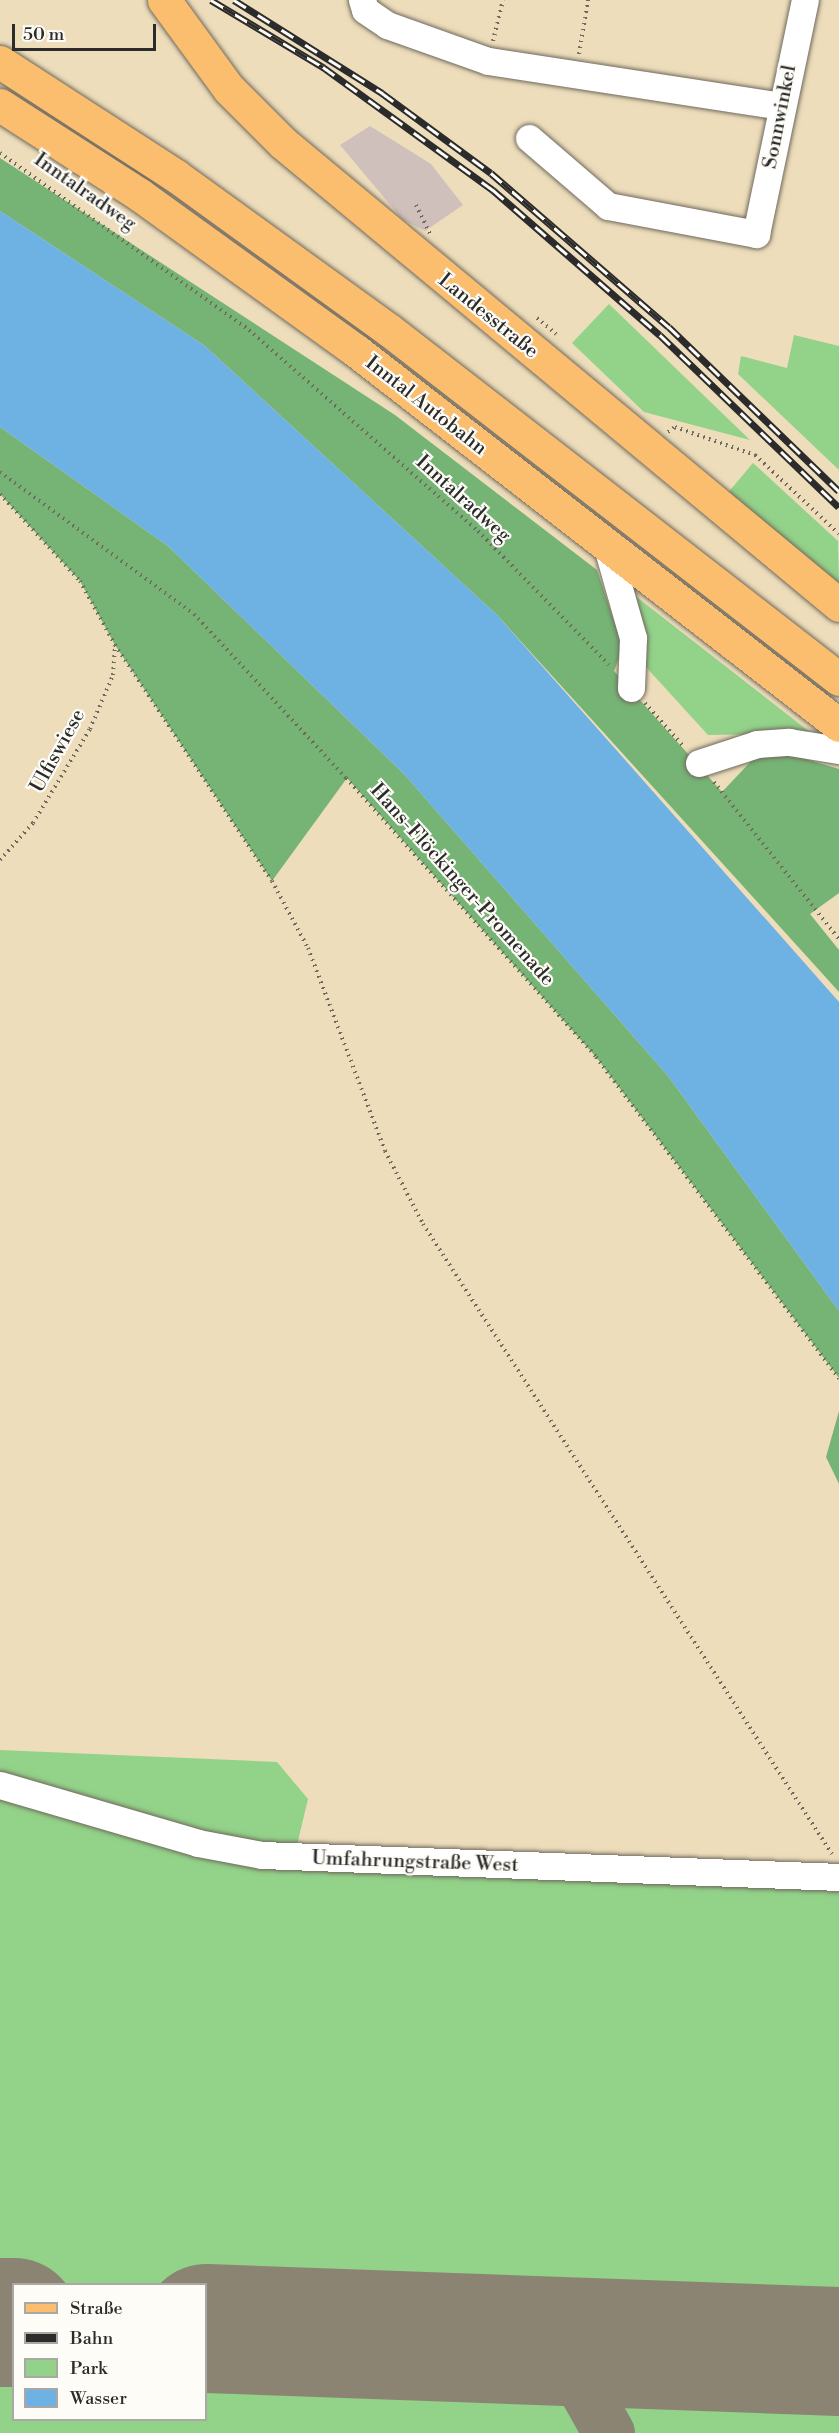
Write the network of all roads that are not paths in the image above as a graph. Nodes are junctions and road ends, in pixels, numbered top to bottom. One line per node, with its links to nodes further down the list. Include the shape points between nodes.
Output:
1 (164, 0): 9 (main road, Landesstraße, via 180,29 229,89 291,150)
2 (362, 0): 6 (street, via 375,19 434,45 488,61)
3 (805, 0): 6 (street, Sonnwinkel)
4 (0, 62): 10 (main road, Inntal Autobahn, via 176,176 389,330)
5 (0, 105): 8 (main road, Inntal Autobahn, via 140,195 327,330)
6 (781, 106): 7 (street, Sonnwinkel, via 756,234 608,206)
7 (529, 138)
8 (606, 543): 11 (street, via 633,638); 12 (main road, Inntal Autobahn)
9 (839, 604)
10 (839, 679)
11 (632, 688)
12 (839, 725)
13 (839, 750): 14 (street, via 789,742 757,744)
14 (699, 764)
15 (0, 1785): 16 (street, Umfahrungstraße West, via 198,1843 284,1857)
16 (839, 1877)

